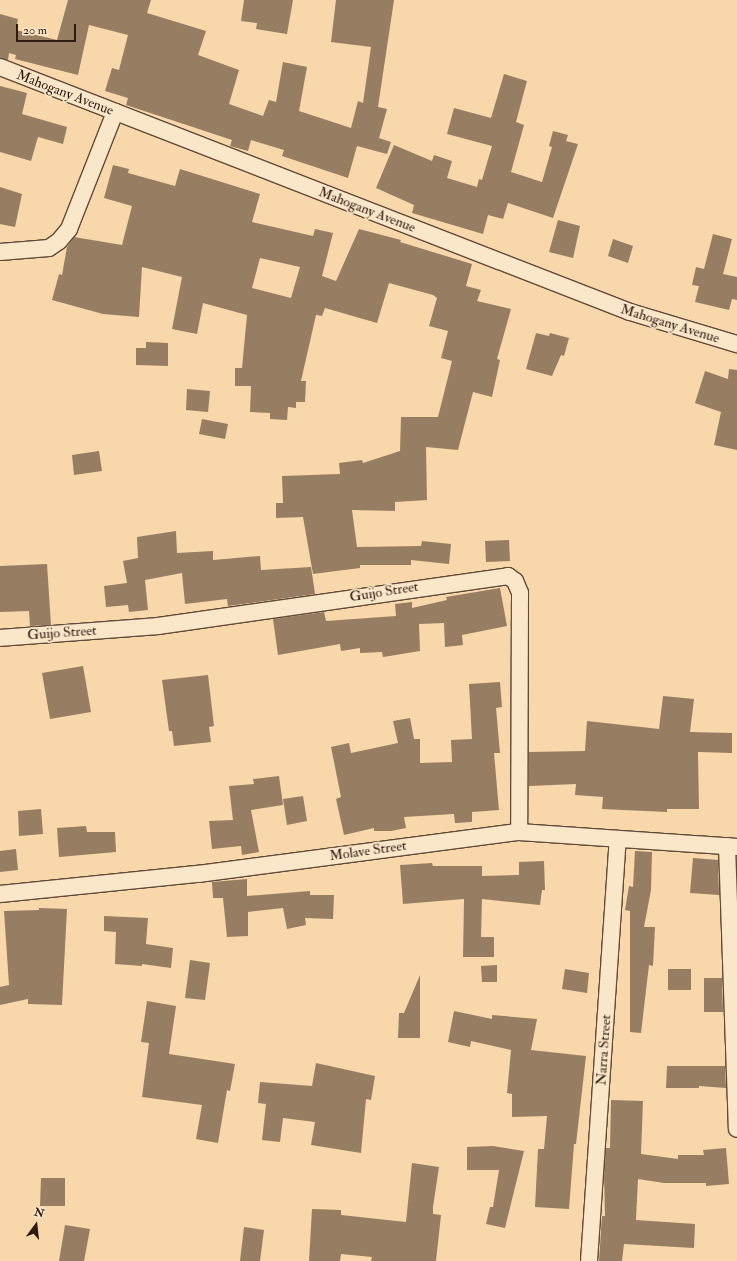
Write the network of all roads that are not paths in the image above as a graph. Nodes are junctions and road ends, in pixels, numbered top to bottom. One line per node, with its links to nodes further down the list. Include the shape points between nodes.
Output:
1 (0, 67): 2 (street, Mahogany Avenue)
2 (116, 112): 3 (street, via 69,229 49,248); 4 (street, Mahogany Avenue, via 630,312)
3 (0, 252)
4 (737, 344)
5 (0, 638): 6 (street, Guijo Street, via 158,626 508,576 515,581 520,593)
6 (519, 832): 7 (street, Molave Street); 9 (street, Molave Street, via 198,874)
7 (618, 839): 8 (street, Molave Street); 11 (street, Narra Street)
8 (732, 847): 10 (street)
9 (0, 894)
10 (737, 1129)
11 (589, 1261)

